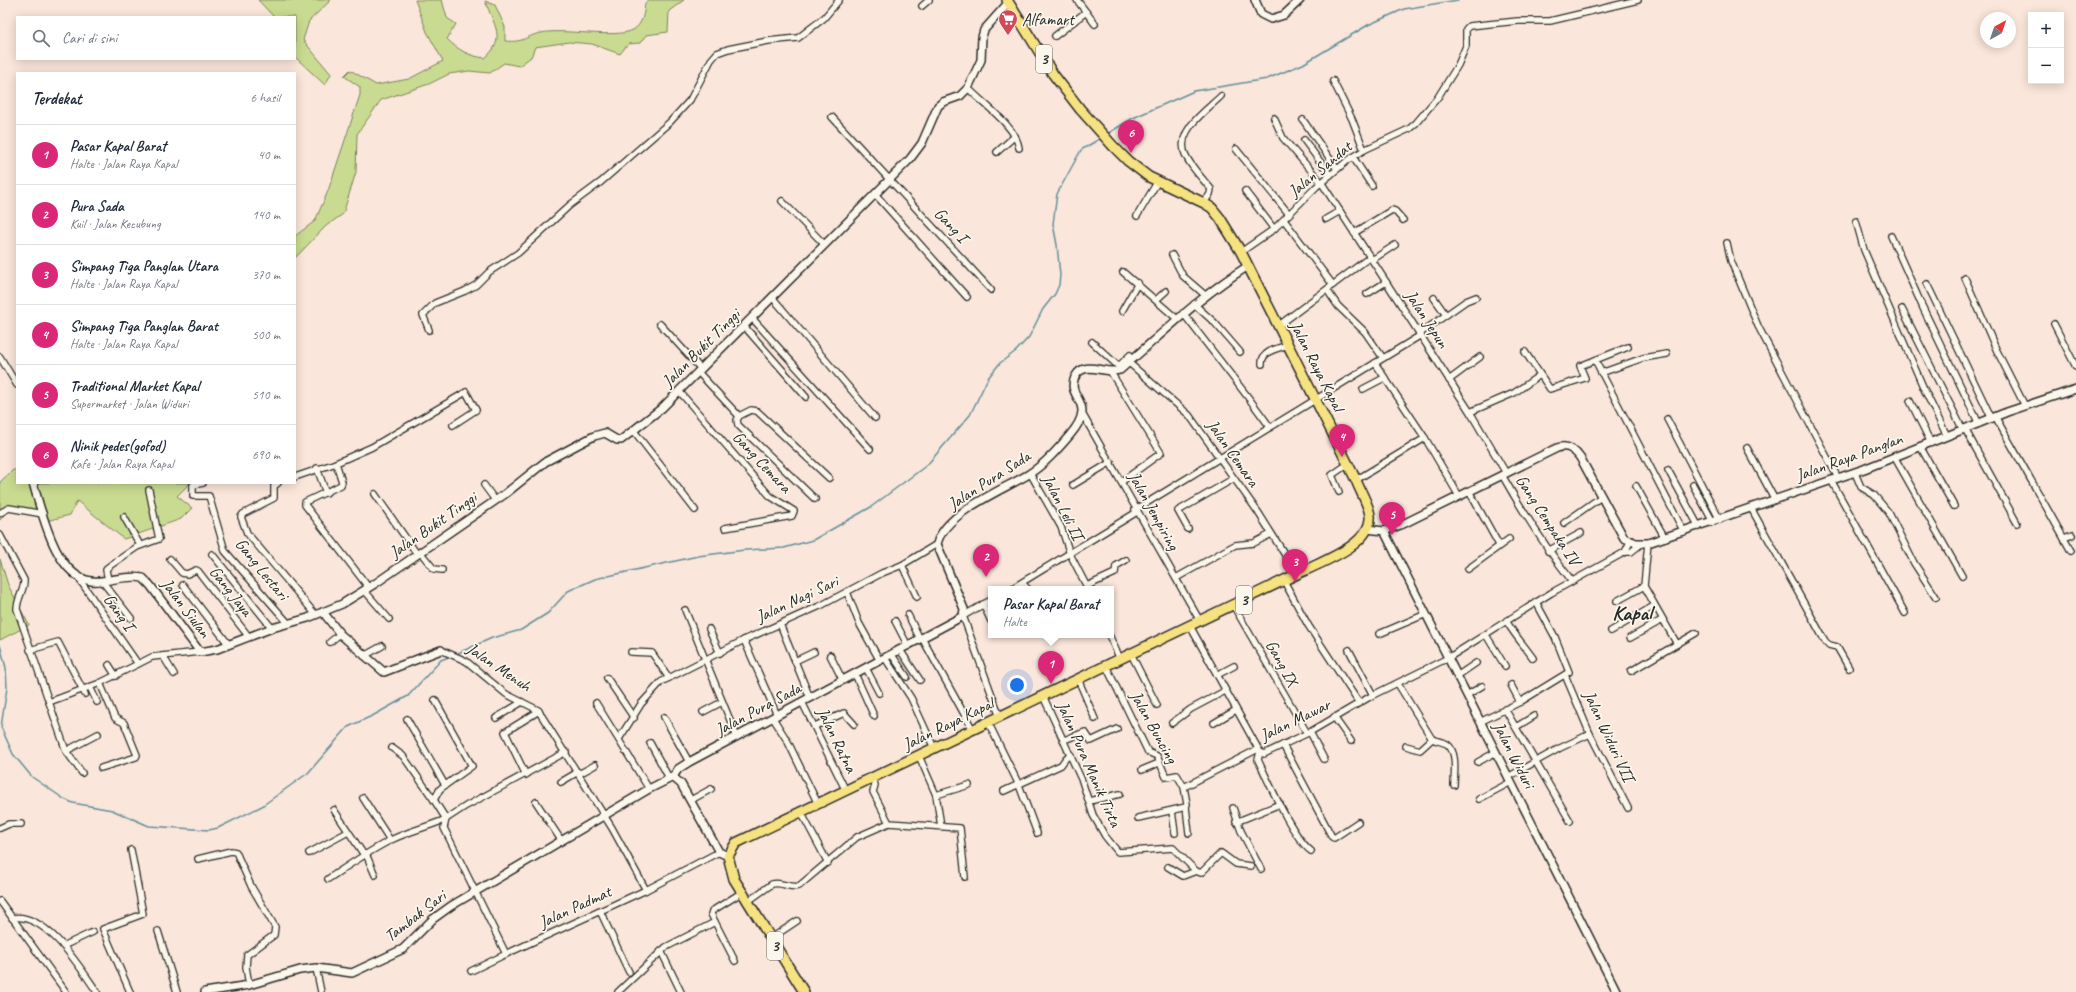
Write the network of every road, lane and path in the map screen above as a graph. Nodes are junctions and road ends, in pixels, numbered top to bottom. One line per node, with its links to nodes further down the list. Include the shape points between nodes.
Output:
1 (839, 0): 79 (street, via 824,18 803,36 740,46 717,53 690,100 670,122 601,182 570,205 518,253 465,292 435,303 423,315)
2 (929, 0): 8 (street)
3 (1077, 0): 9 (street)
4 (1255, 0): 5 (street, via 1259,11 1267,18 1276,19 1287,13)
5 (1300, 0)
6 (1638, 0): 22 (street, Jalan Sandat, via 1550,21 1469,26 1466,29 1464,53 1438,97 1424,115 1409,129)
7 (1007, 1): 13 (street, Jalan Bukit Tinggi, via 984,30 981,62); 28 (highway, Jalan Raya Kapal / 3, via 1054,74 1086,115 1136,168)
8 (922, 6)
9 (1086, 12): 10 (street); 11 (street)
10 (1095, 24)
11 (1055, 36)
12 (1333, 81): 22 (street)
13 (968, 88): 18 (street); 27 (street, Jalan Bukit Tinggi, via 960,96 938,106 916,152)
14 (1220, 96): 34 (street, via 1194,122 1185,137 1184,150 1188,159 1211,189)
15 (832, 117): 27 (street, Gang I)
16 (1274, 118): 29 (street, Jalan Jepun, via 1283,138)
17 (1303, 120): 25 (street)
18 (1015, 136): 20 (street); 23 (street)
19 (1304, 140): 26 (street)
20 (1019, 148)
21 (1236, 149): 36 (street)
22 (1364, 150): 24 (street, Jalan Sandat)
23 (997, 152)
24 (1353, 157): 25 (street, Jalan Sandat); 30 (street)
25 (1337, 169): 26 (street, Jalan Sandat)
26 (1330, 175): 29 (street, Jalan Sandat)
27 (890, 179): 32 (street, Jalan Bukit Tinggi); 58 (street, Gang I)
28 (1158, 181): 34 (highway, Jalan Raya Kapal / 3); 37 (street)
29 (1321, 182): 35 (street, Jalan Jepun); 36 (street, Jalan Sandat)
30 (1372, 186)
31 (1245, 190): 42 (street)
32 (875, 194): 46 (street, Jalan Bukit Tinggi); 64 (street)
33 (782, 201): 46 (street)
34 (1204, 203): 48 (highway, Jalan Raya Kapal / 3, via 1220,218)
35 (1340, 211): 38 (street); 43 (street, Jalan Jepun)
36 (1288, 214): 39 (street, Jalan Sandat)
37 (1137, 216)
38 (1326, 219)
39 (1284, 220): 42 (street, Jalan Sandat); 57 (street)
40 (1403, 220): 43 (street, via 1392,210)
41 (1856, 221): 120 (street, via 1875,277)
42 (1274, 229): 48 (street, Jalan Sandat)
43 (1354, 233): 50 (street, Jalan Jepun)
44 (1891, 236): 115 (street)
45 (1727, 243): 139 (street, via 1734,269 1758,326)
46 (824, 244): 63 (street, Jalan Bukit Tinggi)
47 (1395, 246): 50 (street)
48 (1241, 252): 51 (highway, Jalan Raya Kapal / 3)
49 (1172, 255): 62 (street, via 1183,276)
50 (1371, 258): 54 (street, Jalan Jepun); 57 (street)
51 (1248, 266): 62 (street); 78 (highway, Jalan Raya Kapal / 3)
52 (1123, 272): 55 (street)
53 (1965, 278): 108 (street, via 1996,349)
54 (1386, 282): 61 (street); 80 (street, Jalan Jepun)
55 (1138, 283): 67 (street); 70 (street)
56 (1927, 284): 113 (street)
57 (1333, 285): 59 (street)
58 (991, 290)
59 (1327, 290): 78 (street); 89 (street, via 1338,306 1365,332)
60 (1166, 291): 67 (street)
61 (1367, 294)
62 (1205, 295): 68 (street)
63 (772, 297): 73 (street, Jalan Bukit Tinggi); 112 (street)
64 (967, 297)
65 (1476, 297): 72 (street)
66 (1434, 298): 72 (street)
67 (1156, 300): 74 (street)
68 (1194, 304): 71 (street); 84 (street, via 1215,323)
69 (1902, 309): 118 (street)
70 (1122, 311)
71 (1183, 313): 74 (street); 117 (street)
72 (1446, 315): 80 (street)
73 (752, 318): 77 (street, Jalan Bukit Tinggi); 125 (street)
74 (1176, 318): 90 (street)
75 (660, 324): 95 (street)
76 (2054, 324): 94 (street)
77 (744, 326): 95 (street, Jalan Bukit Tinggi); 105 (street)
78 (1278, 326): 82 (highway, Jalan Raya Kapal / 3)
79 (429, 330)
80 (1420, 334): 89 (street); 100 (street, Jalan Jepun)
81 (1092, 342): 90 (street, via 1117,365 1130,355)
82 (1288, 344): 93 (street, via 1267,353); 106 (highway, Jalan Raya Kapal / 3)
83 (1628, 347): 91 (street)
84 (1240, 352)
85 (1525, 352): 98 (street)
86 (1667, 354): 97 (street, via 1643,358)
87 (0, 357): 101 (street)
88 (1480, 357): 100 (street)
89 (1383, 358): 92 (street)
90 (1131, 360): 96 (street, via 1120,370); 127 (street, Jalan Cemara, via 1186,411)
91 (1595, 360): 97 (street); 98 (street, via 1580,366 1585,378 1550,389)
92 (1375, 363): 99 (street); 106 (street)
93 (1262, 364)
94 (2076, 367)
95 (700, 371): 104 (street, Jalan Bukit Tinggi); 111 (street)
96 (1110, 371): 110 (street, via 1086,368 1078,373 1073,387 1083,408); 141 (street, via 1161,453)
97 (1601, 373): 174 (street)
98 (1540, 375): 109 (street, via 1514,393)
99 (1384, 378): 103 (street); 121 (street)
100 (1449, 380): 109 (street, Jalan Jepun)
101 (16, 383)
102 (2076, 388): 108 (street, Jalan Raya Panglan)
103 (1363, 389)
104 (680, 391): 119 (street, Jalan Bukit Tinggi); 170 (street, Gang Cemara, via 770,496 794,511 792,516)
105 (806, 396)
106 (1315, 399): 117 (street); 130 (highway, Jalan Raya Kapal / 3)
107 (1910, 401): 122 (street)
108 (2025, 406): 113 (street, Jalan Raya Panglan)
109 (1470, 412): 135 (street, Jalan Jepun)
110 (1083, 415): 128 (street, Jalan Jempiring); 134 (street, Jalan Pura Sada, via 1065,442)
111 (738, 416): 137 (street, via 751,410 757,411); 156 (street, via 738,425)
112 (875, 418)
113 (1994, 418): 115 (street, Jalan Raya Panglan); 180 (street)
114 (1667, 419): 166 (street)
115 (1980, 424): 118 (street, Jalan Raya Panglan)
116 (453, 425): 129 (street, via 476,410 466,392 372,447)
117 (1270, 427): 127 (street)
118 (1964, 430): 120 (street, Jalan Raya Panglan); 167 (street)
119 (634, 431): 157 (street, Jalan Bukit Tinggi, via 619,440 605,432 594,436 545,462); 161 (street)
120 (1947, 436): 122 (street, Jalan Raya Panglan)
121 (1425, 438): 140 (street); 154 (street)
122 (1931, 443): 124 (street, Jalan Raya Panglan)
123 (1747, 448): 158 (street)
124 (1921, 448): 126 (street, Jalan Raya Panglan); 159 (street)
125 (870, 449)
126 (1895, 458): 133 (street, Jalan Raya Panglan); 200 (street)
127 (1218, 459): 138 (street, Jalan Cemara); 162 (street)
128 (1111, 462): 141 (street, Jalan Jempiring); 146 (street)
129 (336, 463): 131 (street); 152 (street, via 342,483)
130 (1348, 464): 140 (highway, Jalan Raya Kapal / 3); 151 (street, via 1332,475)
131 (317, 468): 136 (street); 152 (street)
132 (1668, 470): 169 (street)
133 (1855, 473): 139 (street, Jalan Raya Panglan); 215 (street, via 1862,487 1874,496 1889,514 1914,563)
134 (1030, 474): 183 (street, Jalan Pura Sada, via 962,513 941,534); 192 (street, Jalan Leli II, via 1061,527)
135 (1504, 474): 150 (street); 155 (street, via 1565,446 1581,459); 187 (street, Gang Cempaka IV)
136 (296, 477)
137 (829, 478)
138 (1233, 479): 171 (street, via 1178,511); 176 (street, Jalan Cemara)
139 (1835, 479): 158 (street, Jalan Raya Panglan); 223 (street)
140 (1356, 480): 172 (highway, Jalan Raya Kapal / 3, via 1369,511)
141 (1121, 482): 162 (street, Jalan Jempiring)
142 (33, 484): 164 (street)
143 (198, 484): 235 (street, Gang Lestari, via 192,485 193,496 209,496 225,551)
144 (277, 484): 224 (street, via 274,486 274,498 241,517 248,533)
145 (484, 485): 157 (street)
146 (1073, 485)
147 (1693, 485): 166 (street)
148 (1636, 486): 179 (street)
149 (149, 490): 185 (street, via 160,537)
150 (1469, 491): 154 (street); 186 (street)
151 (1339, 492)
152 (326, 493): 212 (street, via 306,501 305,506)
153 (375, 494): 190 (street)
154 (1459, 496): 173 (street)
155 (1601, 497): 168 (street); 182 (street, via 1621,533)
156 (815, 499)
157 (495, 500): 190 (street, Jalan Bukit Tinggi)
158 (1775, 500): 160 (street, Jalan Raya Panglan)
159 (1954, 506)
160 (1751, 508): 166 (street, Jalan Raya Panglan); 280 (street, via 1825,641 1837,647)
161 (695, 510)
162 (1136, 511): 192 (street); 201 (street, Jalan Jempiring)
163 (0, 512): 164 (street, via 9,508)
164 (43, 514): 199 (street, via 58,556)
165 (124, 517): 185 (street)
166 (1716, 521): 169 (street, Jalan Raya Panglan)
167 (2016, 523)
168 (1564, 524)
169 (1699, 527): 174 (street, Jalan Raya Panglan)
170 (725, 528)
171 (1188, 529)
172 (1367, 529): 173 (street); 198 (highway, Jalan Raya Kapal / 3, via 1353,545)
173 (1384, 531): 225 (street, Jalan Widuri)
174 (1684, 532): 179 (street, Jalan Raya Panglan)
175 (1581, 533): 187 (street)
176 (1271, 534): 198 (street, Jalan Cemara); 201 (street, via 1254,543 1235,545)
177 (0, 535): 255 (street, via 25,582 17,600 17,609)
178 (2072, 535): 180 (street)
179 (1665, 538): 184 (street, Jalan Raya Panglan)
180 (2064, 538): 188 (street)
181 (1509, 539): 186 (street)
182 (1630, 542): 184 (street, Jalan Raya Panglan); 189 (street)
183 (937, 544): 195 (street, Jalan Nagi Sari); 228 (street, via 964,609)
184 (1644, 544): 189 (street, Jalan Mawar, via 1631,552); 211 (street)
185 (140, 545): 202 (street, via 106,568)
186 (1499, 545): 196 (street)
187 (1548, 551): 204 (street, Gang Cempaka IV)
188 (2071, 551)
189 (1625, 552): 204 (street, Jalan Mawar)
190 (418, 553): 197 (street, via 434,569); 212 (street, Jalan Bukit Tinggi)
191 (212, 554): 238 (street)
192 (1070, 554): 205 (street); 209 (street, Jalan Leli II)
193 (170, 559): 245 (street, Gang Jaya, via 182,573 198,571)
194 (1126, 560): 210 (street, via 1116,566 1116,572 1112,575)
195 (902, 565): 213 (street, Jalan Nagi Sari); 214 (street)
196 (1468, 569)
197 (442, 570)
198 (1297, 574): 203 (highway, Jalan Raya Kapal / 3)
199 (77, 576): 202 (street, Jalan Siulan, via 91,581); 274 (street, Gang I)
200 (1962, 576)
201 (1176, 578): 233 (street, Jalan Jempiring)
202 (105, 581): 229 (street); 259 (street, Jalan Siulan, via 139,577 146,581)
203 (1284, 581): 220 (highway, Jalan Raya Kapal / 3); 314 (street, via 1308,625)
204 (1572, 581): 218 (street, Jalan Mawar)
205 (1022, 583): 207 (street); 208 (street)
206 (183, 585): 252 (street)
207 (1016, 586)
208 (1025, 586)
209 (1087, 586)
210 (1090, 586)
211 (1644, 586): 216 (street); 221 (street)
212 (367, 589): 224 (street, Jalan Bukit Tinggi); 230 (street)
213 (847, 592): 236 (street, Jalan Nagi Sari); 267 (street, via 859,623)
214 (917, 597)
215 (1936, 598)
216 (1617, 601)
217 (988, 602): 219 (street)
218 (1536, 602): 234 (street, Jalan Mawar); 285 (street, Jalan Widuri VII, via 1569,670)
219 (983, 604): 227 (street); 228 (street)
220 (1233, 605): 233 (highway, Jalan Raya Kapal / 3); 340 (street, Gang IX)
221 (1654, 606): 231 (street); 240 (street)
222 (685, 610): 271 (street)
223 (1905, 613)
224 (320, 614): 235 (street, Jalan Siulan); 242 (street, Jalan Menuh)
225 (1426, 614): 243 (street); 268 (street, Jalan Widuri)
226 (908, 615): 248 (street)
227 (988, 615)
228 (963, 616): 248 (street, Jalan Pura Sada); 324 (street)
229 (132, 618)
230 (389, 619)
231 (1662, 620): 247 (street); 251 (street)
232 (895, 621): 254 (street)
233 (1200, 621): 237 (highway, Jalan Raya Kapal / 3)
234 (1507, 622): 244 (street, Jalan Mawar); 269 (street)
235 (289, 624): 238 (street, Jalan Siulan)
236 (780, 624): 249 (street, Jalan Nagi Sari); 272 (street)
237 (1190, 626): 263 (highway, Jalan Raya Kapal / 3); 284 (street, Jalan Mawar)
238 (272, 628): 245 (street, Jalan Siulan)
239 (709, 629): 262 (street)
240 (1611, 631)
241 (1696, 632): 251 (street)
242 (340, 634): 250 (street); 266 (street, Jalan Menuh)
243 (1378, 634)
244 (1486, 635): 268 (street, Jalan Mawar); 278 (street)
245 (249, 637): 252 (street, Jalan Siulan)
246 (1111, 638): 270 (street)
247 (1630, 638)
248 (921, 639): 254 (street, Jalan Pura Sada); 339 (street)
249 (744, 640): 262 (street, Jalan Nagi Sari); 328 (street)
250 (330, 642)
251 (1677, 644): 281 (street)
252 (229, 645): 259 (street, Jalan Siulan)
253 (382, 646): 266 (street)
254 (908, 646): 257 (street, Jalan Pura Sada)
255 (30, 650): 299 (street, via 58,642); 307 (street)
256 (441, 650): 266 (street, Jalan Menuh, via 384,672); 309 (street, Jalan Menuh, via 458,656 506,694)
257 (900, 650): 267 (street, Jalan Pura Sada); 292 (street)
258 (1349, 650): 302 (street)
259 (200, 652): 265 (street)
260 (631, 652): 290 (street, via 652,653)
261 (814, 652): 272 (street)
262 (720, 653): 271 (street, Jalan Nagi Sari)
263 (1131, 654): 270 (highway, Jalan Raya Kapal / 3); 315 (street)
264 (830, 655): 293 (street)
265 (163, 656): 274 (street, via 152,657); 282 (street)
266 (364, 656)
267 (886, 658): 279 (street, Jalan Pura Sada); 288 (street); 353 (street, via 911,698)
268 (1448, 658): 287 (street, Jalan Widuri); 295 (street, Jalan Mawar)
269 (1533, 658)
270 (1120, 659): 276 (highway, Jalan Raya Kapal / 3)
271 (706, 660): 290 (street, Jalan Nagi Sari); 310 (street)
272 (795, 661): 305 (street)
273 (1476, 663): 287 (street)
274 (138, 664): 286 (street)
275 (109, 665): 286 (street)
276 (1106, 666): 291 (highway, Jalan Raya Kapal / 3); 363 (street, Jalan Buncing, via 1148,752 1157,756)
277 (1234, 666): 284 (street)
278 (1505, 666)
279 (866, 668): 283 (street, Jalan Pura Sada); 301 (street)
280 (1849, 668)
281 (1631, 671)
282 (174, 674)
283 (855, 674): 293 (street, Jalan Pura Sada); 321 (street)
284 (1217, 675): 300 (street, Jalan Mawar)
285 (1564, 675): 312 (street); 342 (street, Jalan Widuri VII)
286 (116, 676): 294 (street)
287 (1457, 676): 303 (street, Jalan Widuri)
288 (907, 677)
289 (607, 678): 327 (street)
290 (669, 678): 327 (street, Jalan Nagi Sari, via 647,696)
291 (1078, 679): 304 (highway, Jalan Raya Kapal / 3); 330 (street)
292 (920, 680)
293 (843, 681): 305 (street, Jalan Pura Sada)
294 (100, 683): 298 (street); 366 (street, via 115,718 124,723 137,755)
295 (1398, 684): 302 (street, Jalan Mawar); 346 (street)
296 (1511, 685): 312 (street)
297 (1482, 686): 303 (street)
298 (90, 687): 299 (street); 308 (street)
299 (84, 691): 307 (street)
300 (1225, 691): 317 (street, Jalan Mawar); 335 (street, via 1191,709)
301 (879, 694)
302 (1373, 695): 314 (street, Jalan Mawar)
303 (1467, 695): 332 (street, Jalan Widuri)
304 (1043, 696): 324 (highway, Jalan Raya Kapal / 3); 347 (street, Jalan Pura Manik Tirta)
305 (810, 698): 311 (street, Jalan Pura Sada)
306 (435, 700): 375 (street, via 472,766)
307 (49, 702): 355 (street)
308 (97, 702)
309 (522, 702): 318 (street, Jalan Menuh); 326 (street)
310 (722, 702): 320 (street); 343 (street)
311 (802, 702): 328 (street, Jalan Pura Sada); 336 (street, Jalan Ratna)
312 (1520, 702): 316 (street)
313 (596, 703): 345 (street)
314 (1359, 703): 325 (street, Jalan Mawar)
315 (1157, 705)
316 (1505, 709): 332 (street); 337 (street)
317 (1236, 710): 333 (street); 354 (street, Jalan Mawar)
318 (539, 711): 356 (street, Jalan Menuh); 370 (street, via 505,730)
319 (728, 711): 343 (street)
320 (703, 712)
321 (874, 716)
322 (1534, 716): 337 (street)
323 (664, 717): 361 (street)
324 (1000, 717): 331 (highway, Jalan Raya Kapal / 3)
325 (1334, 717): 340 (street, Jalan Mawar); 348 (street)
326 (496, 718)
327 (634, 718): 345 (street, Jalan Nagi Sari)
328 (777, 718): 343 (street, Jalan Pura Sada); 344 (street); 391 (street)
329 (407, 719): 375 (street)
330 (1095, 719)
331 (988, 722): 339 (highway, Jalan Raya Kapal / 3); 377 (street)
332 (1480, 722): 357 (street, Jalan Widuri)
333 (1214, 723)
334 (854, 724): 336 (street, via 844,712)
335 (1172, 724)
336 (814, 726): 382 (street, Jalan Ratna)
337 (1516, 727): 364 (street)
338 (1117, 729): 347 (street, via 1090,741 1084,732)
339 (972, 730): 353 (highway, Jalan Raya Kapal / 3)
340 (1308, 733): 350 (street, Jalan Mawar); 360 (street, Gang IX)
341 (98, 734): 355 (street)
342 (1590, 734): 364 (street); 396 (street, Jalan Widuri VII)
343 (736, 735): 361 (street, Jalan Pura Sada)
344 (786, 737)
345 (619, 739): 380 (street)
346 (1432, 739): 351 (street, via 1420,750); 378 (street, via 1450,748 1454,760)
347 (1064, 740): 358 (street, Jalan Pura Manik Tirta)
348 (1351, 741)
349 (650, 743): 371 (street)
350 (1283, 745): 354 (street, Jalan Mawar, via 1264,754); 405 (street, via 1332,837)
351 (1406, 746)
352 (392, 748): 388 (street, via 404,756)
353 (934, 748): 359 (highway, Jalan Raya Kapal / 3)
354 (1259, 750): 379 (street); 392 (street, via 1258,760)
355 (66, 751): 368 (street)
356 (566, 752): 369 (street, Jalan Menuh); 370 (street)
357 (1496, 752): 362 (street); 373 (street, Jalan Widuri)
358 (1071, 755): 377 (street, via 1061,765); 393 (street, Jalan Pura Manik Tirta)
359 (919, 756): 372 (highway, Jalan Raya Kapal / 3); 385 (street)
360 (1324, 759)
361 (689, 762): 371 (street, Jalan Pura Sada)
362 (1478, 762)
363 (1159, 763): 367 (street); 379 (street, Jalan Buncing, via 1166,777 1176,774)
364 (1536, 763): 373 (street); 406 (street)
365 (595, 765): 369 (street)
366 (102, 768)
367 (1142, 770)
368 (82, 773)
369 (579, 773): 374 (street); 400 (street, Jalan Menuh)
370 (526, 775): 402 (street)
371 (671, 777): 380 (street, Jalan Pura Sada); 389 (street, via 681,784)
372 (872, 778): 382 (highway, Jalan Raya Kapal / 3); 403 (street, via 875,785 872,792)
373 (1510, 779): 387 (street); 458 (street, Jalan Widuri)
374 (561, 782)
375 (445, 785): 388 (street, via 438,791)
376 (969, 785): 385 (street)
377 (1019, 785): 383 (street); 411 (street)
378 (1454, 785)
379 (1184, 787): 394 (street)
380 (649, 789): 400 (street, Tambak Sari)
381 (711, 789): 389 (street)
382 (846, 791): 391 (highway, Jalan Raya Kapal / 3)
383 (1004, 791)
384 (1120, 794): 393 (street)
385 (936, 795): 407 (street)
386 (363, 798): 414 (street)
387 (1479, 799)
388 (434, 800): 402 (street)
389 (691, 800): 419 (street)
390 (536, 802): 415 (street)
391 (818, 804): 399 (highway, Jalan Raya Kapal / 3)
392 (1280, 804): 404 (street); 417 (street, via 1303,844)
393 (1090, 805): 426 (street, Jalan Pura Manik Tirta, via 1105,836 1118,852 1173,848)
394 (1186, 805): 398 (street); 413 (street)
395 (1232, 808): 404 (street)
396 (1628, 808)
397 (334, 810): 410 (street)
398 (1172, 811): 401 (street); 412 (street)
399 (802, 812): 419 (highway, Jalan Raya Kapal / 3, via 742,839); 422 (street)
400 (604, 815): 415 (street, Tambak Sari); 430 (street, Jalan Menuh)
401 (1138, 818)
402 (446, 819): 414 (street); 431 (street, via 444,828)
403 (887, 820): 407 (street); 422 (street, via 857,837)
404 (1236, 822): 425 (street)
405 (1358, 822)
406 (1570, 822)
407 (940, 823): 428 (street, via 959,827)
408 (20, 824): 409 (street, via 9,824)
409 (0, 828)
410 (348, 832): 418 (street); 420 (street)
411 (1037, 833)
412 (1175, 833)
413 (1189, 833)
414 (390, 840): 420 (street)
415 (561, 840): 431 (street, Tambak Sari)
416 (130, 850): 451 (street, via 143,914 103,929)
417 (1311, 851)
418 (309, 852)
419 (724, 854): 430 (street, Jalan Padmat); 432 (highway, 3)
420 (365, 855): 427 (street); 429 (street)
421 (198, 859): 448 (street, via 236,852 251,886 275,927 274,935 247,955)
422 (827, 861): 432 (street, via 799,886 772,884)
423 (1252, 866): 426 (street, via 1236,864 1221,853 1203,872)
424 (1168, 867): 426 (street, via 1183,876)
425 (1261, 869)
426 (1196, 871)
427 (375, 875)
428 (965, 877)
429 (328, 879)
430 (646, 890): 434 (street, Jalan Padmat)
431 (474, 891): 443 (street); 445 (street, Tambak Sari, via 439,914 408,945 394,954 352,973)
432 (744, 898): 436 (street, via 711,914); 440 (highway, 3)
433 (1, 904): 435 (street)
434 (600, 911): 443 (street, Jalan Padmat); 447 (street)
435 (12, 918): 441 (street, via 24,918 35,923); 449 (street)
436 (714, 921): 442 (street); 444 (street)
437 (797, 921): 440 (street)
438 (158, 930): 452 (street)
439 (93, 932): 441 (street)
440 (770, 939): 457 (highway, 3)
441 (63, 946): 450 (street)
442 (661, 951): 455 (street); 456 (street)
443 (506, 954): 446 (street, Jalan Padmat)
444 (735, 961)
445 (316, 968): 448 (street, Tambak Sari, via 295,971); 454 (street)
446 (471, 971)
447 (629, 972)
448 (249, 985): 453 (street, Tambak Sari)
449 (66, 992)
450 (97, 992)
451 (130, 992)
452 (177, 992)
453 (205, 992)
454 (321, 992)
455 (618, 992)
456 (681, 992)
457 (804, 992)
458 (1617, 992)

